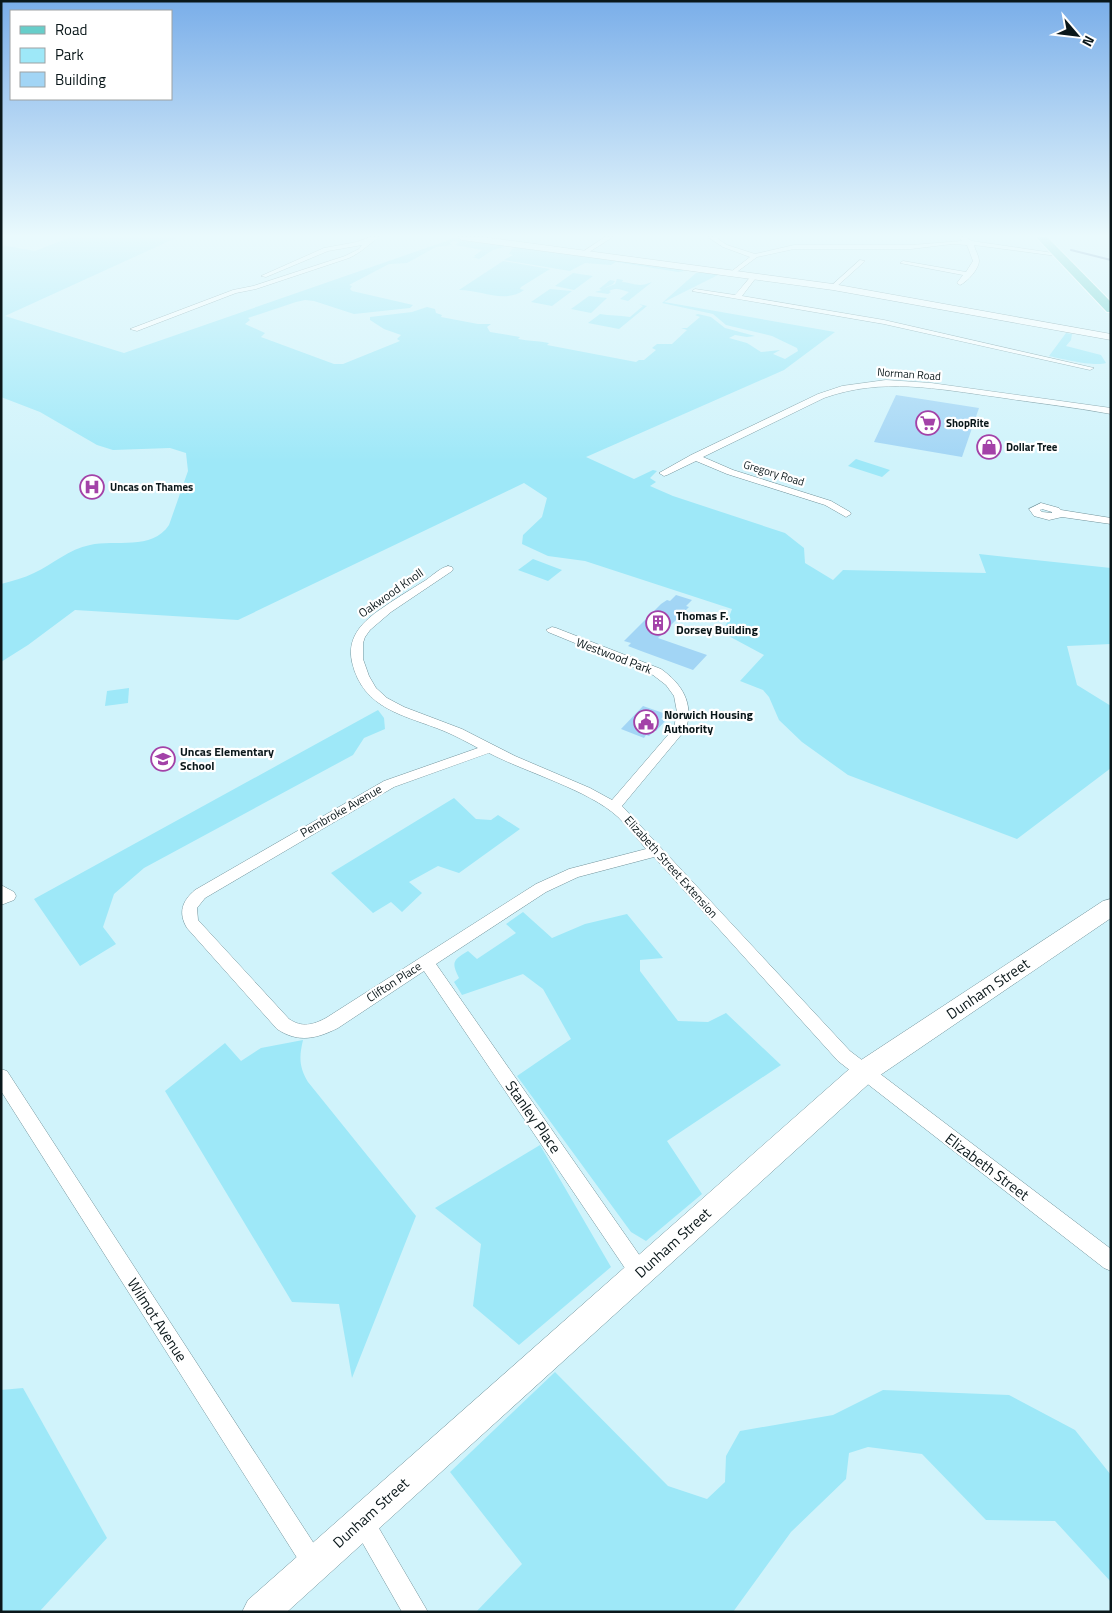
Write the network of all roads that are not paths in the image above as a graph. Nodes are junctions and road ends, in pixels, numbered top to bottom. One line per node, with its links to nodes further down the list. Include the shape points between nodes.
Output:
1 (178, 312): 4 (street)
2 (827, 312): 6 (street)
3 (976, 312): 5 (main road)
4 (134, 329)
5 (1111, 337)
6 (1090, 368)
7 (1111, 412): 8 (street, Norman Road, via 916,384 869,383 824,394)
8 (694, 457): 9 (street, Norman Road); 11 (street, Gregory Road, via 828,502)
9 (664, 473)
10 (1058, 513): 12 (street)
11 (846, 514)
12 (1111, 521)
13 (448, 568): 15 (street, Oakwood Knoll, via 370,622 359,637 357,660 369,687)
14 (552, 630): 17 (street, Westwood Park, via 657,672 669,680 681,699 684,714 680,729)
15 (379, 699): 16 (street, Elizabeth Street Extension)
16 (492, 748): 17 (street, Elizabeth Street Extension); 19 (street, Pembroke Avenue, via 414,774 376,791)
17 (614, 807): 18 (street, Elizabeth Street Extension)
18 (657, 851): 21 (street, Clifton Place, via 553,882); 22 (street, Elizabeth Street Extension, via 836,1048)
19 (200, 894): 21 (street, Clifton Place, via 190,907 192,924 295,1032 312,1032 324,1027)
20 (1111, 907): 22 (main road, Dunham Street)
21 (426, 961): 25 (street, Stanley Place)
22 (864, 1072): 24 (street, Elizabeth Street); 25 (main road, Dunham Street)
23 (1, 1076): 27 (street, Wilmot Avenue)
24 (1111, 1261)
25 (640, 1273): 26 (main road, Dunham Street)
26 (362, 1521): 27 (main road, Dunham Street); 29 (street)
27 (314, 1564): 28 (main road, Dunham Street)
28 (260, 1612)
29 (416, 1612)

